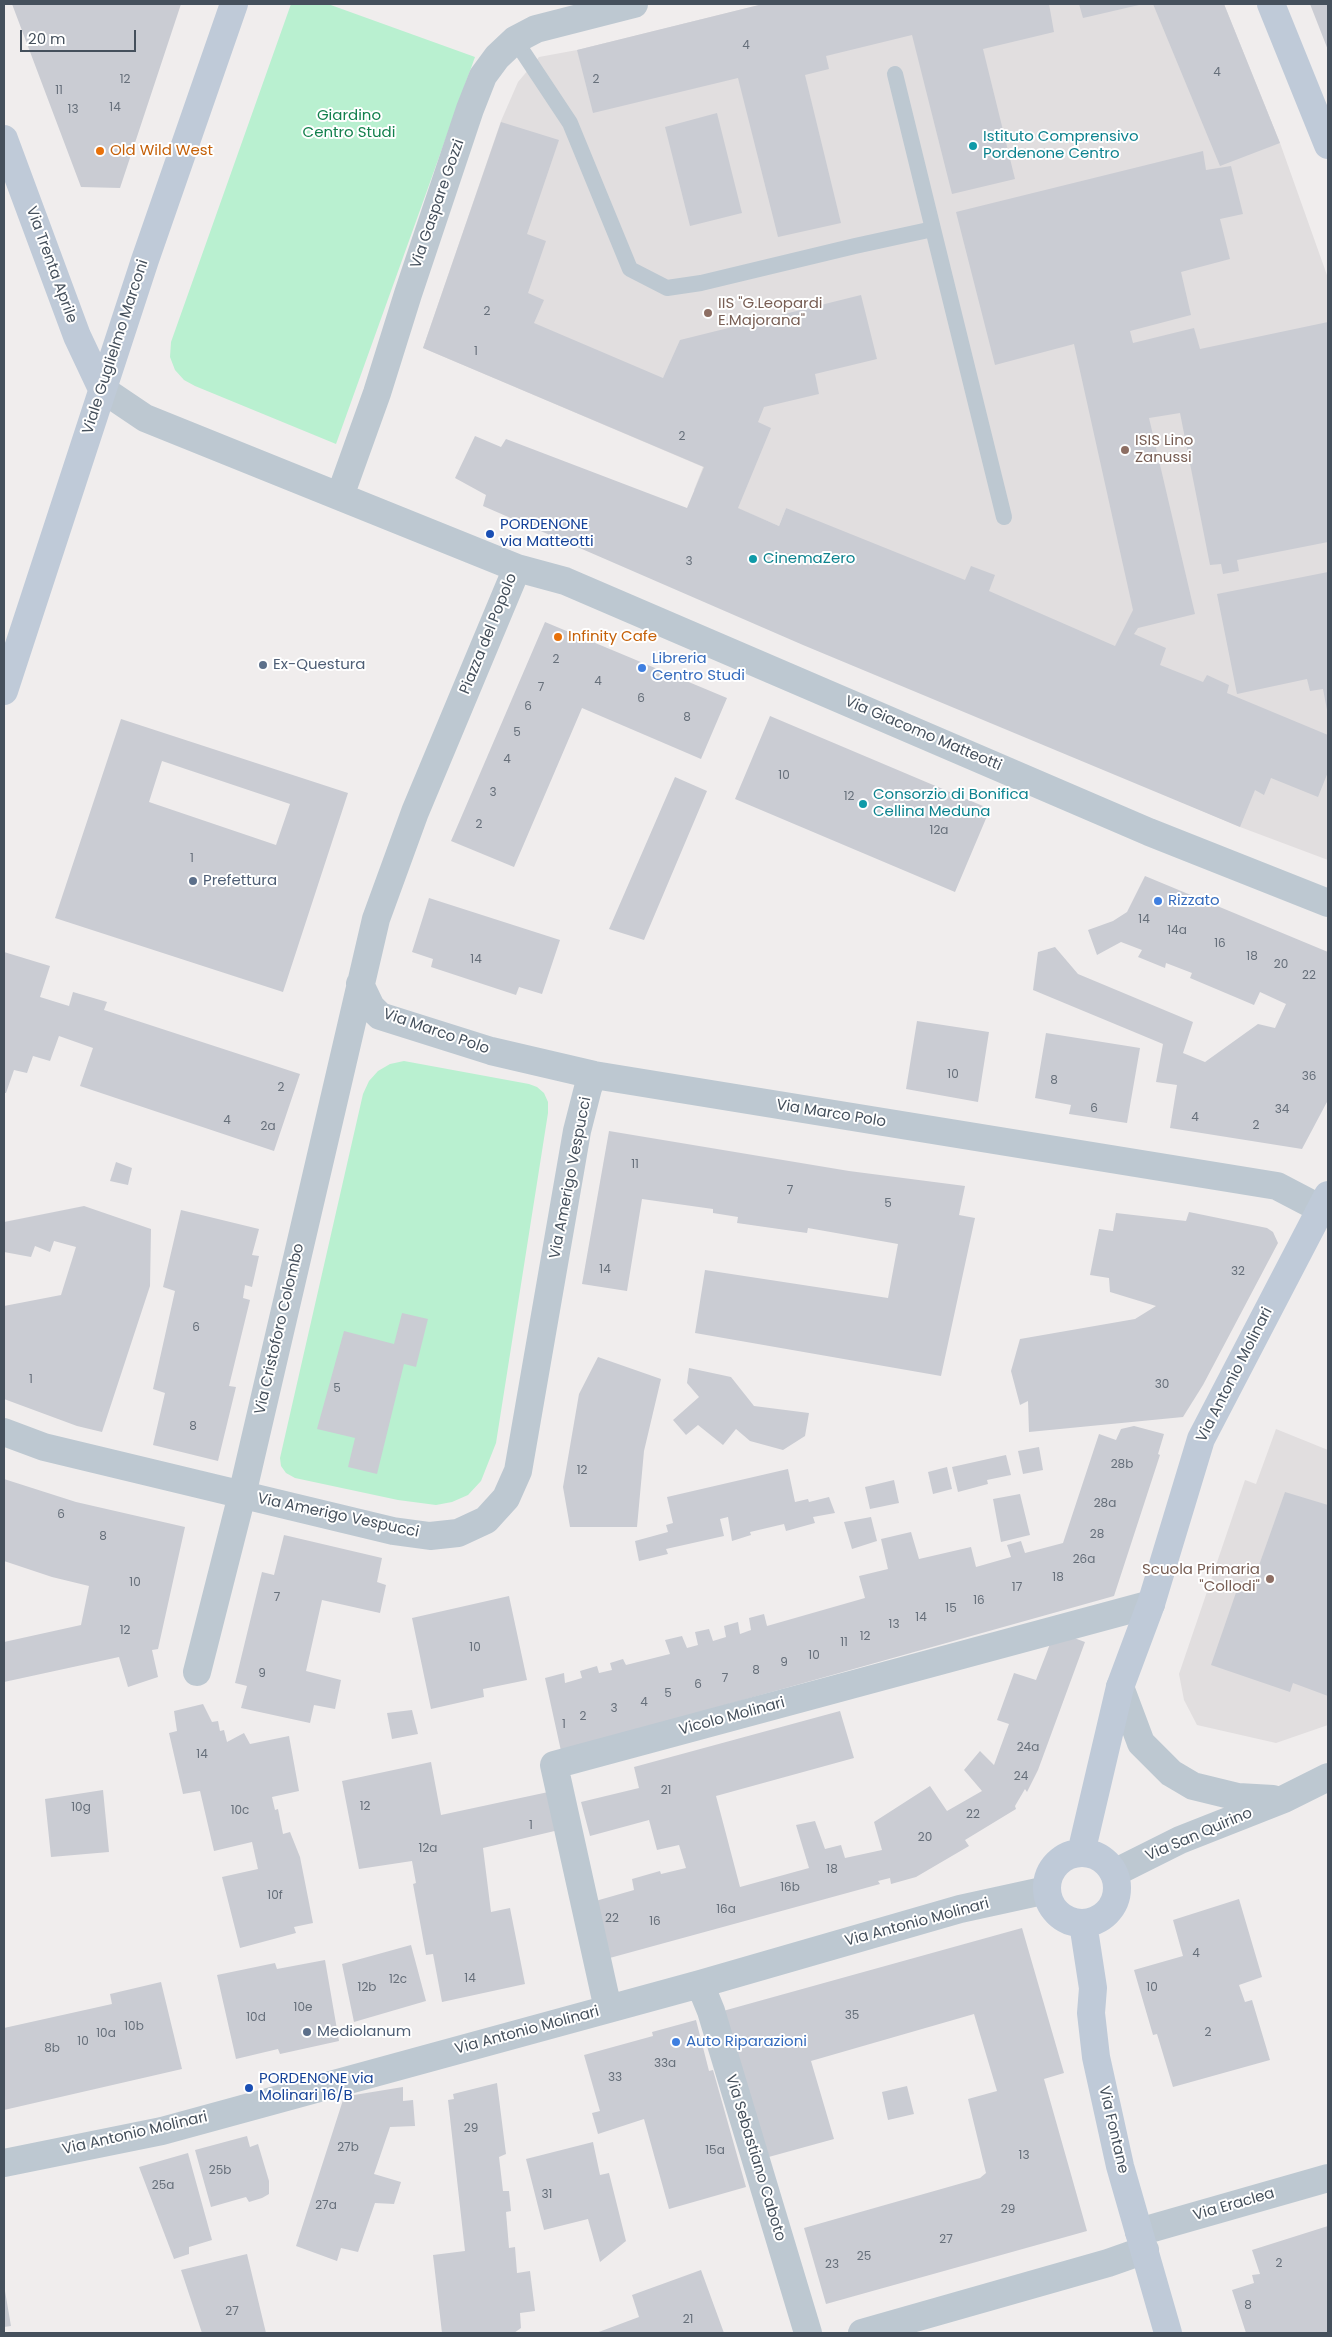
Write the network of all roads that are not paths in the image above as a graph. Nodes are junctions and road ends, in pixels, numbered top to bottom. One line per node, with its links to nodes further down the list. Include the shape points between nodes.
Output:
1 (234, 4): 9 (street, Viale Guglielmo Marconi)
2 (634, 4): 4 (street, Via Gaspare Gozzi, via 536,29)
3 (1271, 4): 7 (street)
4 (515, 40): 8 (lane, via 570,123 630,269 666,288 701,283); 10 (street, Via Gaspare Gozzi, via 497,57 484,76 470,109)
5 (895, 74): 8 (lane)
6 (4, 139): 9 (street, Via Trenta Aprile, via 77,336)
7 (1328, 145)
8 (933, 230): 11 (lane)
9 (102, 389): 10 (street, Piazza del Popolo, via 145,418); 13 (street, Viale Guglielmo Marconi)
10 (340, 496): 12 (street, Piazza del Popolo)
11 (1004, 517)
12 (517, 568): 15 (street, Via Giacomo Matteotti, via 566,581 1149,832); 16 (street, Piazza del Popolo, via 415,812 376,919)
13 (11, 642): 14 (street, Viale Guglielmo Marconi)
14 (4, 691)
15 (1328, 903)
16 (360, 984): 17 (street, Via Marco Polo, via 371,1007 380,1016 491,1052); 20 (street, Via Cristoforo Colombo)
17 (594, 1075): 18 (street, Via Marco Polo, via 1277,1186); 20 (street, Via Amerigo Vespucci, via 577,1131 525,1442 518,1471 506,1498 486,1520 458,1533 430,1536 393,1531)
18 (1324, 1202): 21 (street, Via Antonio Molinari, via 1201,1439)
19 (4, 1432): 20 (street, Via Amerigo Vespucci, via 44,1447)
20 (242, 1495): 22 (street, Via Cristoforo Colombo)
21 (1151, 1604): 23 (street, Via Antonio Molinari); 31 (street, Vicolo Molinari, via 554,1765)
22 (197, 1672)
23 (1120, 1687): 25 (street, Via San Quirino, via 1141,1743 1171,1773 1193,1786 1238,1798); 26 (street, Via Antonio Molinari)
24 (1328, 1777): 25 (street, Via San Quirino)
25 (1284, 1799): 27 (street, Via San Quirino, via 1180,1840)
26 (1081, 1853): 27 (street, via 1093,1854 1107,1863); 28 (street, via 1069,1855 1057,1863 1050,1873)
27 (1114, 1873): 29 (street, via 1117,1892 1114,1903 1096,1920)
28 (1048, 1890): 29 (street, via 1050,1902 1057,1912 1071,1921); 30 (street, Via Antonio Molinari, via 960,1909)
29 (1083, 1923): 34 (street, Via Fontane, via 1093,1988 1091,2013 1096,2057 1120,2166)
30 (700, 1984): 31 (street, Via Antonio Molinari); 35 (street, Via Sebastiano Caboto, via 711,2011)
31 (608, 2009): 32 (street, Via Antonio Molinari, via 162,2131)
32 (4, 2163)
33 (1328, 2178): 34 (street, Via Eraclea)
34 (1142, 2241): 36 (street, via 1108,2263); 37 (street, Via Fontane)
35 (808, 2333)
36 (862, 2333)
37 (1168, 2333)

